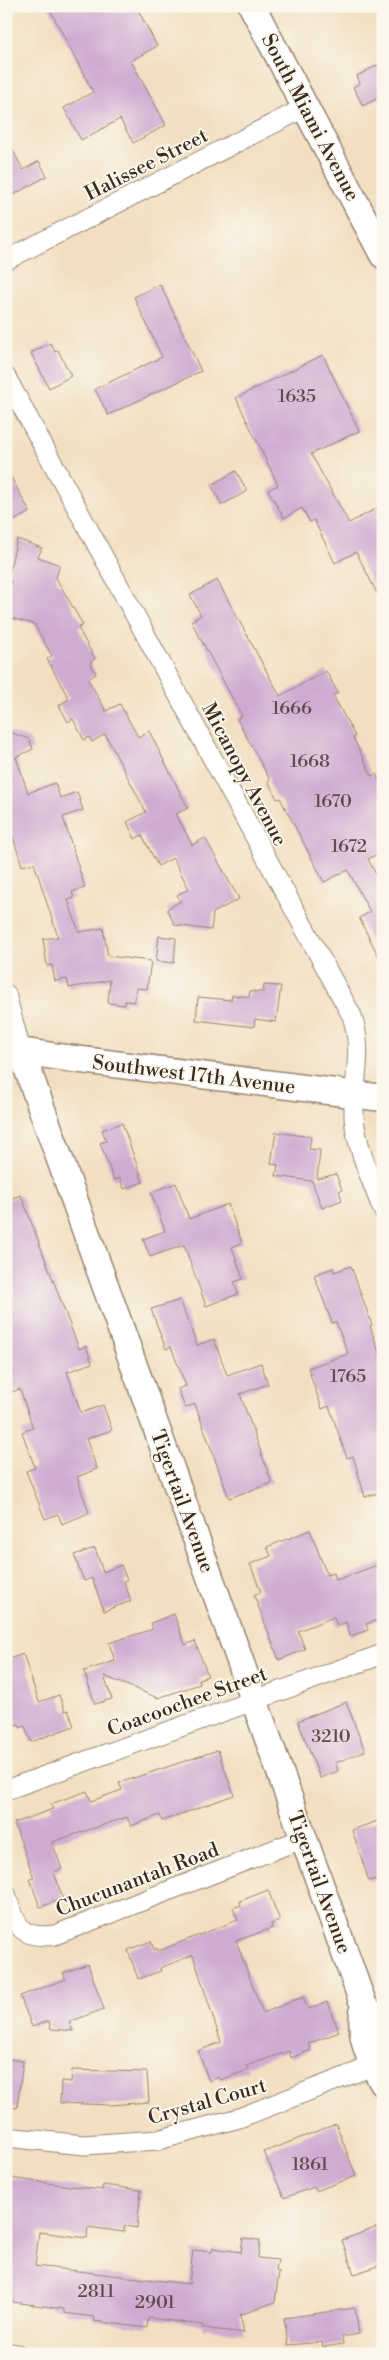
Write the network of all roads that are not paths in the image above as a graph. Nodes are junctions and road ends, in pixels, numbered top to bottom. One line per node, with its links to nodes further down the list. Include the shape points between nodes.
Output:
1 (252, 6): 2 (street, South Miami Avenue)
2 (306, 107): 3 (street, South Miami Avenue); 4 (street, Halissee Street)
3 (383, 255)
4 (6, 260)
5 (6, 377): 8 (street, Micanopy Avenue, via 352,1016 359,1049)
6 (6, 994): 7 (street, Tigertail Avenue)
7 (14, 1050): 8 (street, Southwest 17th Avenue); 12 (street, Tigertail Avenue)
8 (356, 1095): 9 (street, Southwest 17th Avenue); 10 (street, Micanopy Avenue, via 355,1126)
9 (383, 1098)
10 (383, 1210)
11 (383, 1654): 12 (street, Coacoochee Street)
12 (255, 1701): 13 (street, Coacoochee Street); 14 (street, Tigertail Avenue)
13 (6, 1790)
14 (304, 1838): 15 (street, Chucunantah Road, via 55,1935 37,1936 22,1932); 16 (street, Tigertail Avenue)
15 (6, 1894)
16 (364, 2006): 17 (street, Tigertail Avenue, via 375,2017); 18 (street, Tigertail Avenue, via 364,2039)
17 (383, 2039)
18 (380, 2071): 19 (street, Crystal Court, via 239,2118 158,2140 84,2145)
19 (6, 2137)
20 (6, 2352): 21 (street)
21 (17, 2354)

